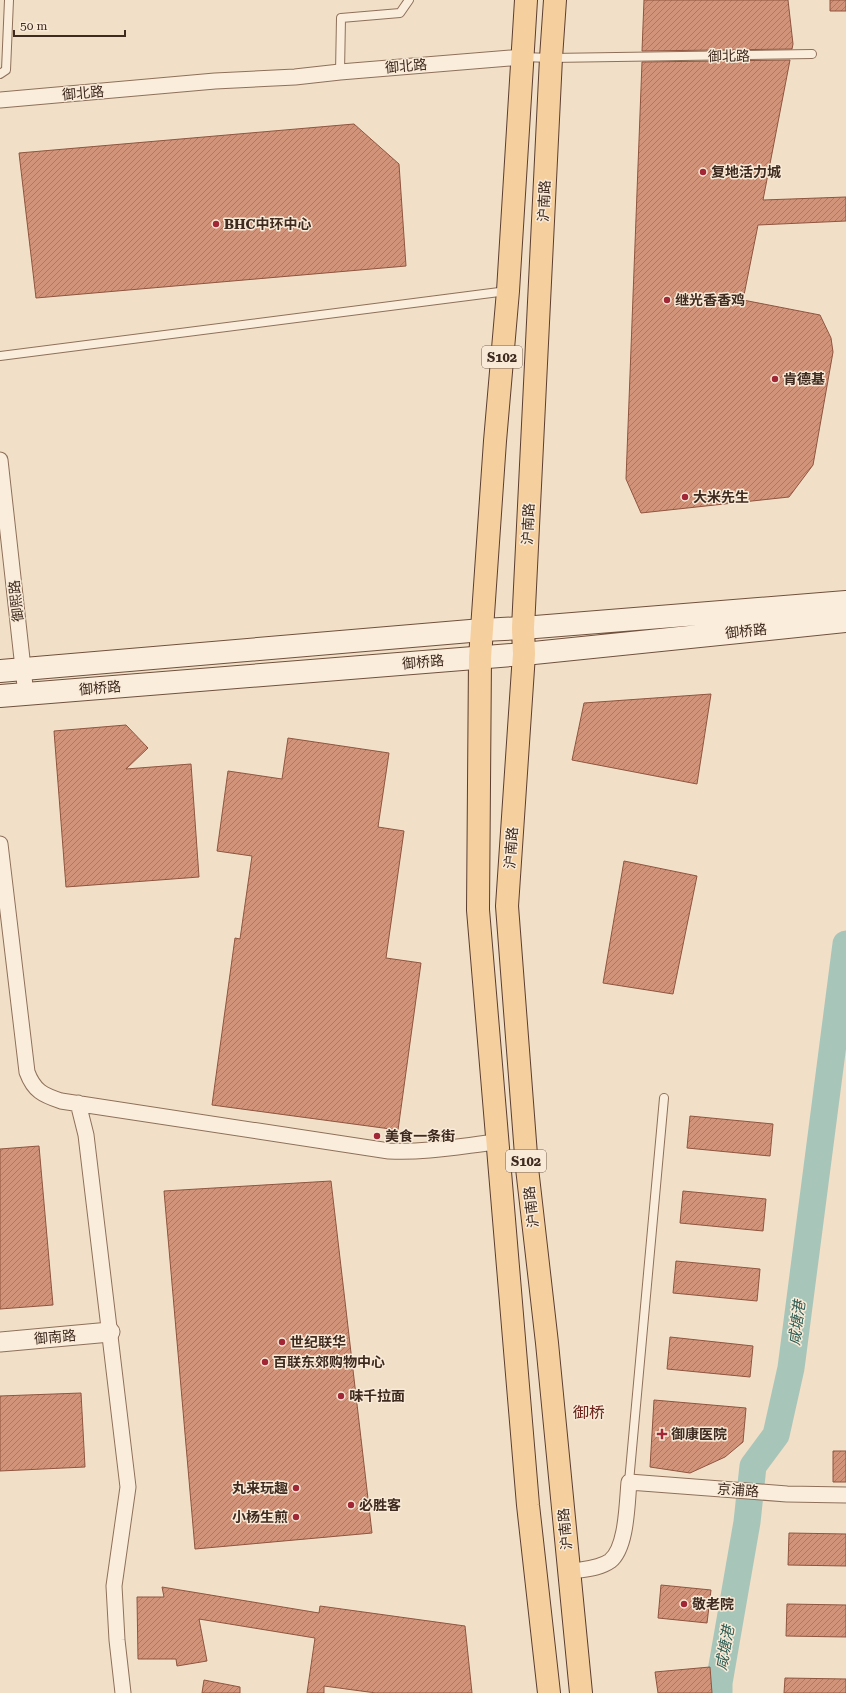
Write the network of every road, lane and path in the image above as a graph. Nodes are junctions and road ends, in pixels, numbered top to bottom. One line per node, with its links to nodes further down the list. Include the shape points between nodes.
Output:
1 (9, 0): 9 (lane, via 6,70)
2 (409, 0): 8 (lane, via 400,13 341,18)
3 (526, 0): 6 (main road, 沪南路 / S102)
4 (555, 0): 7 (main road, 沪南路 / S102)
5 (812, 54): 7 (lane, 御北路)
6 (522, 56): 7 (lane, 御北路); 8 (street, 御北路); 11 (main road, 沪南路 / S102)
7 (551, 58): 15 (main road, 沪南路 / S102)
8 (340, 72): 10 (street, 御北路)
9 (0, 74)
10 (0, 100)
11 (508, 291): 12 (lane); 16 (main road, 沪南路 / S102)
12 (0, 356)
13 (0, 460): 19 (street, 御熙路)
14 (838, 613): 15 (main road, 御桥路); 17 (main road, 御桥路)
15 (523, 628): 16 (main road, 御桥路); 17 (main road, 沪南路 / S102)
16 (482, 630): 18 (main road, 沪南路 / S102); 19 (main road, 御桥路)
17 (524, 654): 18 (main road, 御桥路); 31 (main road, 沪南路 / S102, via 507,906 527,1168)
18 (480, 658): 21 (main road, 御桥路); 26 (main road, 沪南路 / S102, via 478,910)
19 (23, 669): 20 (main road, 御桥路); 21 (street, 御熙路)
20 (0, 671)
21 (26, 694): 22 (main road, 御桥路)
22 (0, 696)
23 (0, 844): 25 (street, via 30,1082 37,1090 48,1096)
24 (664, 1098): 29 (lane)
25 (78, 1103): 26 (street, via 388,1151 422,1151); 27 (street, via 86,1135)
26 (497, 1142): 33 (main road, 沪南路 / S102, via 528,1505)
27 (110, 1332): 28 (street, 御南路); 32 (street, via 128,1488 114,1586 117,1640)
28 (0, 1342)
29 (629, 1482): 30 (street, 京浦路, via 787,1494); 31 (street, via 618,1552 611,1560 599,1566)
30 (846, 1495)
31 (569, 1572): 34 (main road, 沪南路 / S102)
32 (124, 1693)
33 (549, 1693)
34 (581, 1693)

